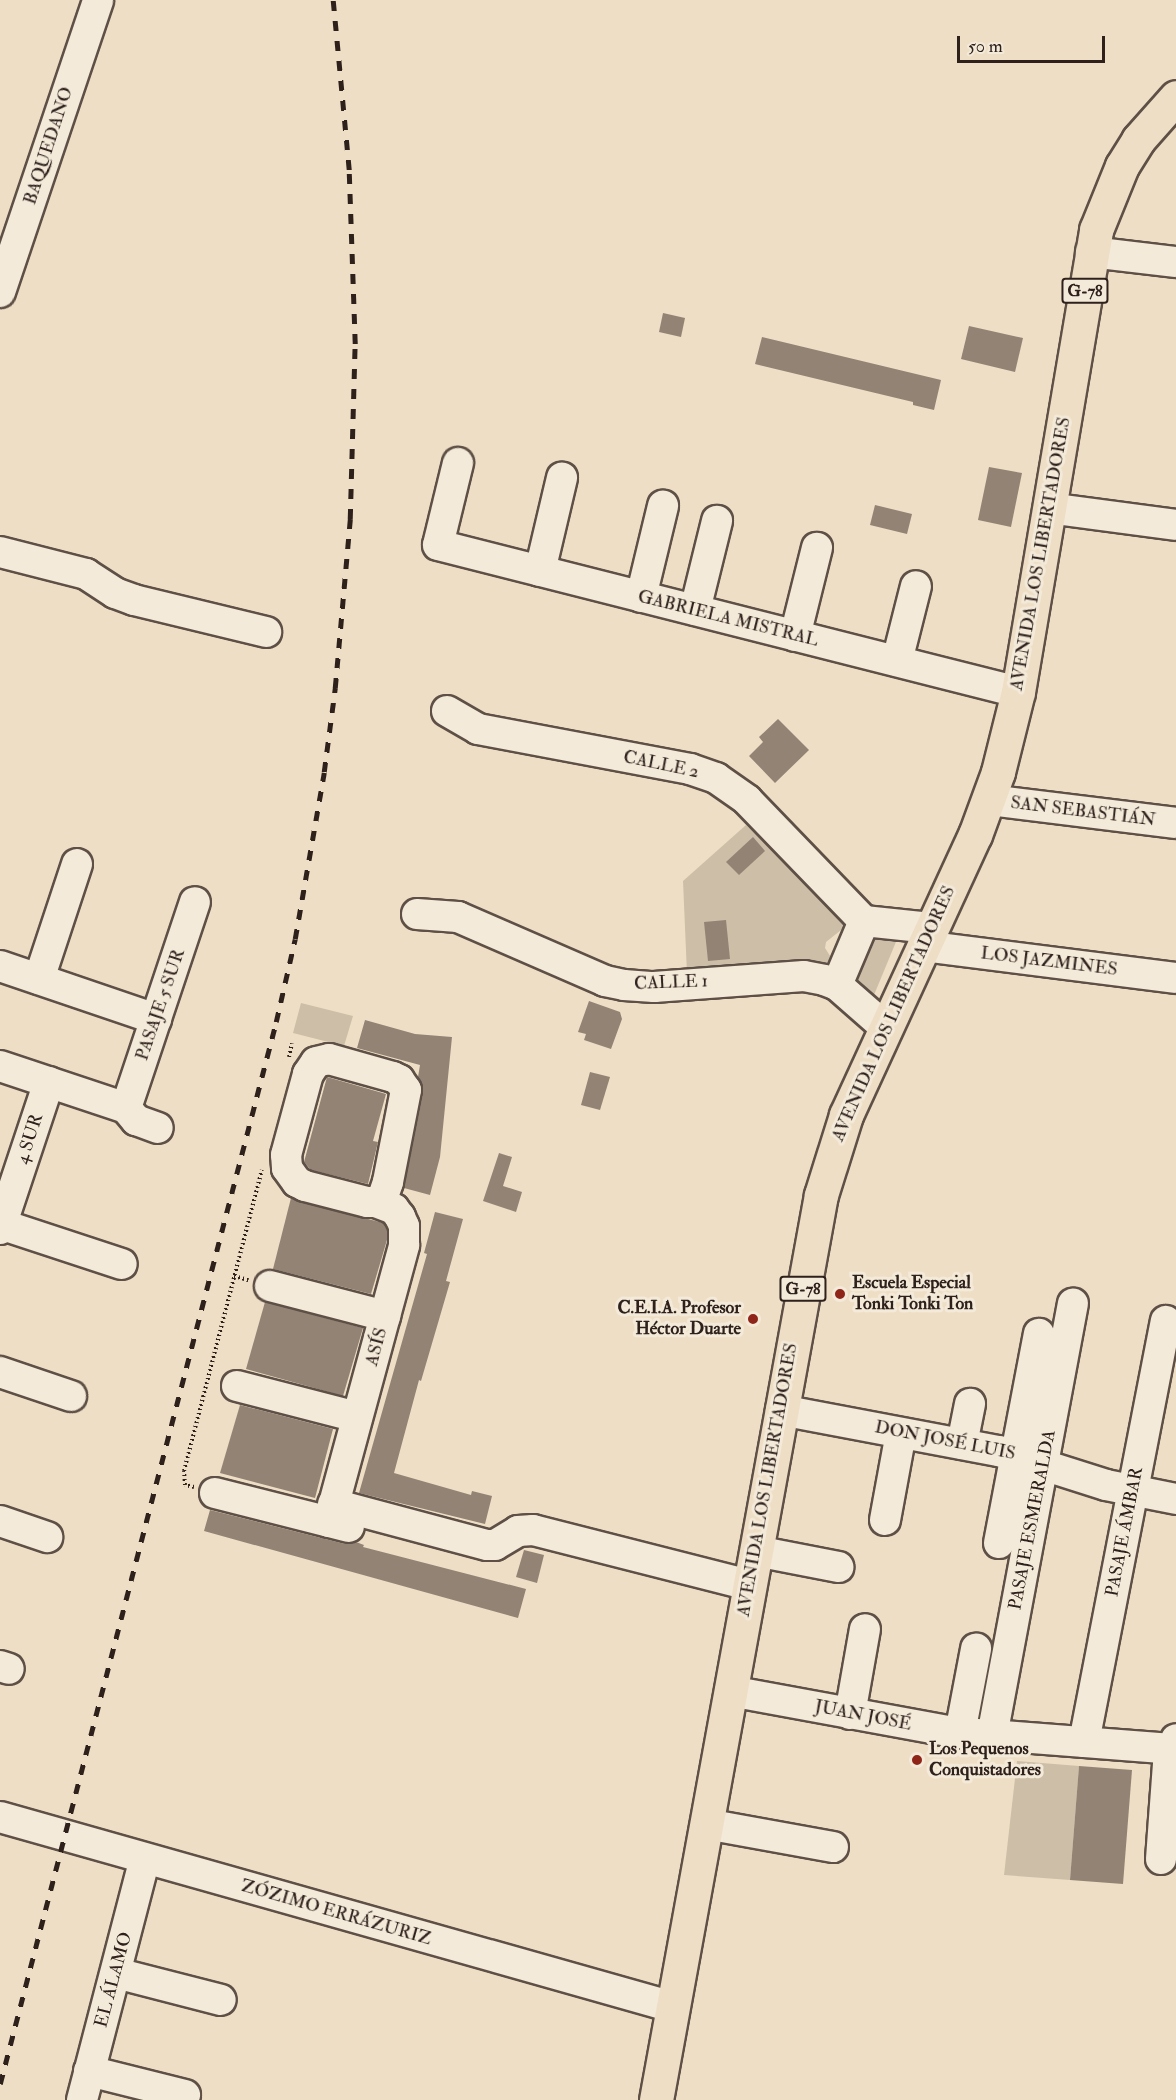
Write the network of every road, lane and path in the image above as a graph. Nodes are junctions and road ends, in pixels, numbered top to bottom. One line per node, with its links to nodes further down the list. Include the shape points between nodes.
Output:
1 (98, 0): 5 (street, BAQUEDANO)
2 (1176, 97): 3 (main road, AVENIDA LOS LIBERTADORES / G-78, via 1138,140 1122,166 1102,208)
3 (1091, 252): 4 (street); 9 (main road, AVENIDA LOS LIBERTADORES / G-78)
4 (1176, 262)
5 (0, 292)
6 (458, 463): 14 (street, GABRIELA MISTRAL, via 438,545)
7 (562, 478): 14 (street)
8 (663, 506): 16 (street)
9 (1049, 508): 11 (street); 21 (main road, AVENIDA LOS LIBERTADORES / G-78)
10 (717, 521): 17 (street)
11 (1176, 525)
12 (817, 548): 19 (street)
13 (0, 552): 18 (street, via 86,574 134,600)
14 (540, 571): 16 (street, GABRIELA MISTRAL)
15 (916, 586): 20 (street)
16 (641, 597): 17 (street, GABRIELA MISTRAL)
17 (695, 610): 19 (street, GABRIELA MISTRAL)
18 (266, 632)
19 (795, 636): 20 (street, GABRIELA MISTRAL)
20 (897, 661): 21 (street, GABRIELA MISTRAL)
21 (1018, 692): 23 (main road, AVENIDA LOS LIBERTADORES / G-78)
22 (447, 711): 28 (street, CALLE 2, via 478,729 690,768 716,778 747,800)
23 (989, 800): 24 (street, SAN SEBASTIÁN); 29 (main road, AVENIDA LOS LIBERTADORES / G-78)
24 (1176, 823)
25 (77, 864): 32 (street)
26 (195, 902): 34 (street, PASAJE 5 SUR)
27 (417, 914): 33 (street, CALLE 1, via 458,917 605,981 624,985 654,987 804,976)
28 (864, 921): 29 (street); 33 (street)
29 (927, 937): 31 (street, LOS JAZMINES); 35 (main road, AVENIDA LOS LIBERTADORES / G-78)
30 (0, 966): 32 (street)
31 (1176, 978)
32 (39, 979): 34 (street)
33 (837, 985): 35 (street, CALLE 1)
34 (156, 1019): 40 (street, PASAJE 5 SUR)
35 (885, 1027): 55 (main road, AVENIDA LOS LIBERTADORES / G-78, via 846,1115 829,1165)
36 (292, 1043): 37 (path)
37 (288, 1062)
38 (0, 1066): 39 (street)
39 (49, 1082): 40 (street); 44 (street, 4 SUR)
40 (126, 1108): 41 (street, via 136,1120)
41 (158, 1128)
42 (265, 1158): 61 (path, via 207,1374 184,1471)
43 (376, 1202): 43 (street, via 304,1186 287,1168 286,1155 308,1074 322,1060 393,1077 406,1090 388,1182 382,1199); 48 (street, ASÍS, via 394,1209 406,1236)
44 (1, 1226): 45 (street)
45 (122, 1264)
46 (270, 1286): 48 (street)
47 (1073, 1304): 60 (street, PASAJE ESMERALDA)
48 (385, 1316): 56 (street, ASÍS)
49 (1166, 1321): 62 (street, PASAJE ÁMBAR)
50 (1039, 1334): 59 (street)
51 (0, 1372): 53 (street)
52 (237, 1386): 56 (street)
53 (71, 1396)
54 (970, 1404): 58 (street)
55 (781, 1410): 57 (street, DON JOSÉ LUIS); 70 (main road, AVENIDA LOS LIBERTADORES / G-78)
56 (357, 1417): 65 (street, ASÍS)
57 (902, 1433): 58 (street, DON JOSÉ LUIS); 66 (street)
58 (962, 1444): 59 (street, DON JOSÉ LUIS)
59 (1015, 1455): 60 (street, DON JOSÉ LUIS); 69 (street)
60 (1043, 1463): 62 (street, DON JOSÉ LUIS); 78 (street, PASAJE ESMERALDA)
61 (185, 1485)
62 (1133, 1491): 64 (street, DON JOSÉ LUIS); 79 (street, PASAJE ÁMBAR)
63 (215, 1493): 65 (street)
64 (1176, 1499)
65 (331, 1513): 72 (street, via 475,1564 492,1559 504,1540 518,1531 533,1530)
66 (885, 1520)
67 (0, 1521): 68 (street)
68 (47, 1537)
69 (999, 1543)
70 (756, 1551): 71 (street); 72 (main road, AVENIDA LOS LIBERTADORES / G-78)
71 (838, 1567)
72 (749, 1585): 75 (main road, AVENIDA LOS LIBERTADORES / G-78)
73 (866, 1629): 76 (street)
74 (976, 1648): 77 (street)
75 (730, 1691): 76 (street, JUAN JOSÉ); 82 (main road, AVENIDA LOS LIBERTADORES / G-78)
76 (850, 1714): 77 (street, JUAN JOSÉ)
77 (960, 1732): 78 (street, JUAN JOSÉ)
78 (992, 1736): 79 (street, JUAN JOSÉ)
79 (1084, 1742): 80 (street, JUAN JOSÉ)
80 (1175, 1745): 85 (street, via 1168,1764)
81 (0, 1816): 84 (street, ZÓZIMO ERRÁZURIZ)
82 (706, 1824): 83 (street); 88 (main road, AVENIDA LOS LIBERTADORES / G-78)
83 (833, 1847)
84 (146, 1859): 86 (street, EL ÁLAMO); 88 (street, ZÓZIMO ERRÁZURIZ)
85 (1161, 1859)
86 (116, 1973): 87 (street); 89 (street, EL ÁLAMO)
87 (221, 2000)
88 (673, 2007): 92 (main road, AVENIDA LOS LIBERTADORES / G-78)
89 (89, 2071): 90 (street); 91 (street, EL ÁLAMO)
90 (185, 2095)
91 (82, 2100)
92 (656, 2100)

